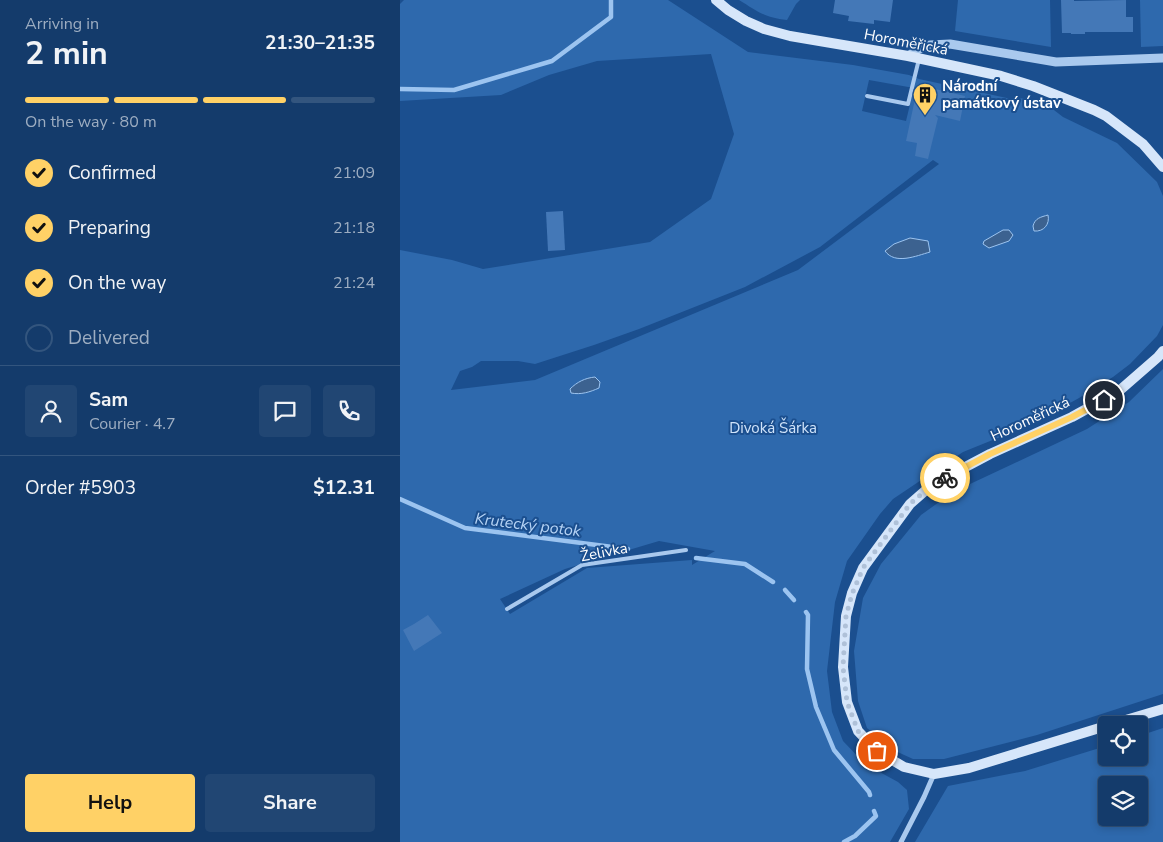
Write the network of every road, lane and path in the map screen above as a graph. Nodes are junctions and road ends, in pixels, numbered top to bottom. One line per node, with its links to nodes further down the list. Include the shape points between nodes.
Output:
1 (716, 0): 2 (main road, Horoměřická, via 741,18 773,32)
2 (908, 56): 3 (street, via 930,45 950,44 1056,62); 4 (main road, Horoměřická)
3 (1163, 58)
4 (919, 59): 5 (lane, via 908,104); 6 (main road, Horoměřická, via 1001,76 1094,110 1142,144)
5 (867, 96)
6 (1163, 167)
7 (1163, 352): 13 (main road, Horoměřická, via 1119,391 1072,417 990,454 926,490 910,504 863,568 846,616 843,667 847,702 858,731 877,751 904,767)
8 (686, 550): 9 (lane, Želivka, via 582,565)
9 (507, 609)
10 (1163, 709): 11 (main road, Horoměřická)
11 (1139, 716)
12 (1098, 728): 13 (main road, Horoměřická, via 969,768)
13 (934, 774): 14 (street)
14 (901, 842)

